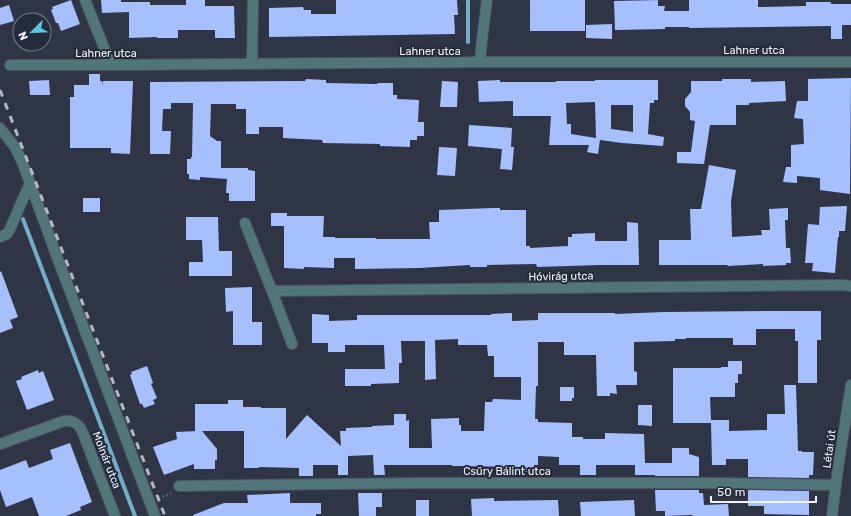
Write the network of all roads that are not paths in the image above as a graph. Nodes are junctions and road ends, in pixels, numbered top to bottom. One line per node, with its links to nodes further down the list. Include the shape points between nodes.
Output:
1 (85, 0): 8 (street)
2 (253, 0): 6 (street)
3 (487, 0): 4 (street)
4 (480, 62): 5 (street, Lahner utca); 6 (street, Lahner utca)
5 (851, 62)
6 (252, 64): 8 (street, Lahner utca)
7 (10, 65): 8 (street, Lahner utca)
8 (111, 65)
9 (0, 128): 10 (street, via 15,147)
10 (30, 183): 12 (street, via 10,229 7,234); 23 (street)
11 (245, 223): 14 (street)
12 (0, 237)
13 (851, 286): 14 (street, Hóvirág utca)
14 (272, 291): 15 (street)
15 (292, 344)
16 (851, 385): 18 (street, Létai út)
17 (0, 444): 22 (street, Molnár utca, via 64,421 75,422 83,433)
18 (840, 453): 19 (street); 20 (street, Létai út)
19 (851, 453)
20 (836, 485): 21 (street, Csűry Bálint utca, via 420,482); 24 (street, Létai út)
21 (179, 486)
22 (115, 516)
23 (155, 516)
24 (832, 516)

